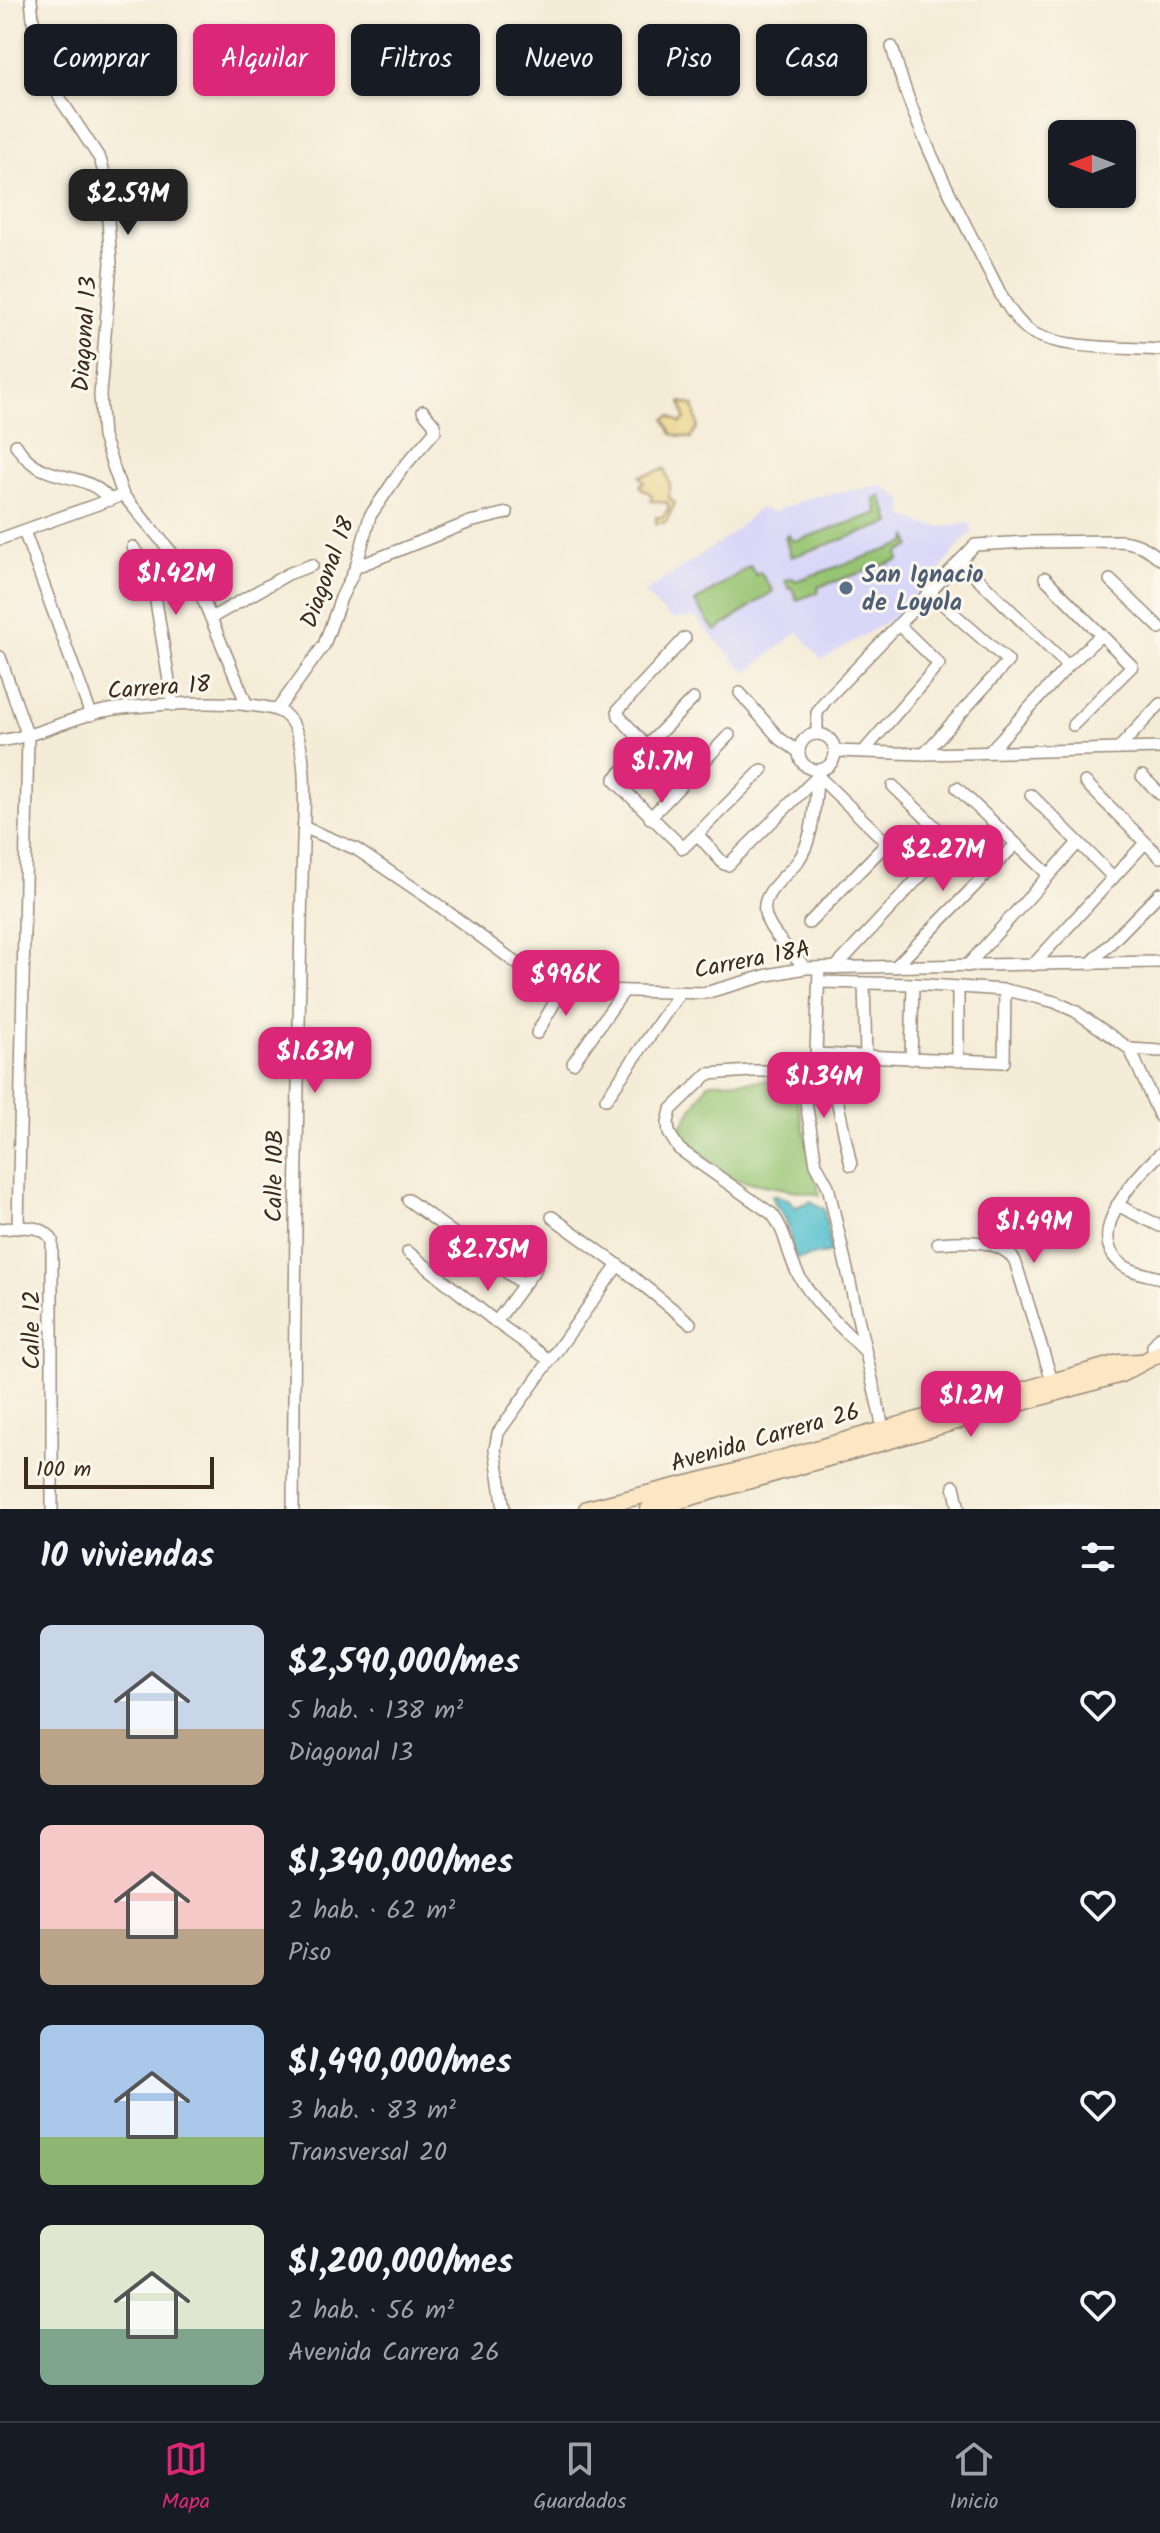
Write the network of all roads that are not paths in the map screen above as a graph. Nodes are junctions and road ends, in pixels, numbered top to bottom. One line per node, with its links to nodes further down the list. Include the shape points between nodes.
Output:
1 (31, 0): 6 (street, Diagonal 13, via 41,59 105,176 111,263 101,417)
2 (892, 47): 3 (street, via 926,148 1016,318 1051,339)
3 (1160, 350)
4 (423, 411): 15 (street, Diagonal 18, via 435,431 370,516)
5 (16, 445): 7 (street, via 34,468 95,486)
6 (123, 495): 7 (street); 19 (street, via 188,569)
7 (110, 500): 9 (street)
8 (507, 513): 15 (street)
9 (24, 531): 10 (street); 32 (street)
10 (0, 539)
11 (133, 547): 29 (street, via 152,577)
12 (1160, 559): 13 (street, via 1135,543 1121,541 975,545)
13 (960, 561): 18 (street); 25 (street)
14 (312, 565): 19 (street)
15 (356, 567): 31 (street, Diagonal 18, via 324,645)
16 (1045, 578): 22 (street)
17 (1110, 580): 21 (street)
18 (930, 593): 20 (street); 45 (street, via 1008,661)
19 (211, 618): 30 (street)
20 (900, 626): 34 (street, via 825,701 817,713); 42 (street, via 939,664)
21 (1160, 628)
22 (1101, 635): 25 (street); 33 (street, via 1132,666)
23 (685, 638): 38 (street, via 618,710)
24 (0, 657): 36 (street)
25 (1068, 666): 43 (street)
26 (740, 693): 44 (street, via 779,738)
27 (693, 699): 38 (street)
28 (1160, 704): 40 (street)
29 (173, 705): 30 (street, Carrera 18); 32 (street, Carrera 18)
30 (247, 705): 31 (street, Carrera 18)
31 (277, 710): 55 (street, Calle 10B, via 293,722 300,740)
32 (91, 715): 36 (street, Carrera 18)
33 (1073, 725)
34 (817, 734): 41 (street, via 831,741); 44 (street, via 807,737)
35 (729, 735): 54 (street)
36 (28, 737): 37 (street, Carrera 18); 102 (street)
37 (0, 741)
38 (646, 746): 54 (street, via 614,779)
39 (1160, 748): 40 (street)
40 (1118, 749): 43 (street)
41 (835, 751): 42 (street); 47 (street, via 831,765)
42 (864, 751): 45 (street)
43 (990, 751): 45 (street)
44 (799, 752): 47 (street, via 802,763)
45 (924, 754)
46 (762, 770): 56 (street)
47 (818, 774): 56 (street, via 728,865); 57 (street); 74 (street, via 807,846 765,902 770,926)
48 (1142, 776): 52 (street)
49 (1085, 782): 60 (street)
50 (893, 786): 58 (street)
51 (957, 788): 61 (street)
52 (1160, 794)
53 (1031, 795): 59 (street)
54 (650, 818): 56 (street, via 682,848)
55 (303, 827): 80 (street, Carrera 18A, via 356,849 522,967); 121 (street, Calle 10B)
56 (698, 835)
57 (887, 843): 65 (street); 68 (street)
58 (951, 843): 63 (street); 65 (street)
59 (1078, 843): 64 (street); 66 (street)
60 (1145, 843): 62 (street); 66 (street)
61 (1016, 844): 63 (street); 64 (street)
62 (1160, 857)
63 (985, 875): 73 (street)
64 (1049, 875): 72 (street)
65 (921, 876): 76 (street)
66 (1113, 877): 71 (street)
67 (1160, 893): 69 (street)
68 (809, 923)
69 (1092, 962): 70 (street, Carrera 18A); 71 (street, Carrera 18A)
70 (1160, 962)
71 (1033, 965): 72 (street, Carrera 18A)
72 (967, 966): 73 (street, Carrera 18A)
73 (895, 967): 76 (street, Carrera 18A)
74 (805, 968): 75 (street, Carrera 18A); 84 (street, Carrera 18A, via 723,990)
75 (819, 968): 76 (street, Carrera 18A); 77 (street)
76 (835, 968)
77 (819, 982): 78 (street); 88 (street)
78 (864, 983): 79 (street); 89 (street)
79 (913, 984): 81 (street); 90 (street)
80 (564, 986): 83 (street, Carrera 18A); 85 (street)
81 (958, 987): 82 (street); 91 (street)
82 (1005, 990): 86 (street, via 1075,1011); 91 (street, via 1004,1062)
83 (624, 991): 84 (street, Carrera 18A); 92 (street)
84 (679, 994): 94 (street)
85 (537, 1033)
86 (1130, 1049): 87 (street); 95 (street)
87 (1160, 1051)
88 (816, 1054): 89 (street); 93 (street)
89 (866, 1057): 90 (street)
90 (911, 1059): 91 (street)
91 (958, 1061)
92 (573, 1063)
93 (806, 1068): 97 (street, via 826,1076 835,1090); 113 (street, via 816,1164 828,1186); 113 (street, via 708,1074 671,1110 669,1133 679,1149 772,1214 806,1287)
94 (606, 1099)
95 (1160, 1117)
96 (1160, 1154): 99 (street)
97 (851, 1165)
98 (408, 1200): 109 (street)
99 (1117, 1205): 101 (street); 108 (street, via 1109,1228 1112,1254 1126,1268)
100 (552, 1217): 106 (street)
101 (1160, 1226)
102 (18, 1228): 103 (street); 120 (street, Calle 12, via 39,1228 52,1240)
103 (0, 1229)
104 (938, 1243): 116 (street, via 962,1241 1003,1247 1010,1253)
105 (408, 1252): 110 (street)
106 (618, 1265): 111 (street); 115 (street)
107 (536, 1268): 109 (street)
108 (1160, 1278)
109 (523, 1284): 110 (street)
110 (496, 1322): 115 (street)
111 (690, 1323)
112 (1160, 1337): 114 (street)
113 (865, 1351): 117 (street)
114 (1152, 1357): 116 (main road, Avenida Carrera 26); 119 (main road, Avenida Carrera 26, via 1106,1379)
115 (549, 1360): 122 (street, via 498,1433 495,1449)
116 (1052, 1381): 117 (main road, Avenida Carrera 26)
117 (883, 1428): 119 (main road, Avenida Carrera 26)
118 (954, 1486): 124 (street)
119 (656, 1504): 123 (main road, Avenida Carrera 26)
120 (52, 1509)
121 (293, 1509)
122 (504, 1509)
123 (587, 1509)
124 (959, 1509)

